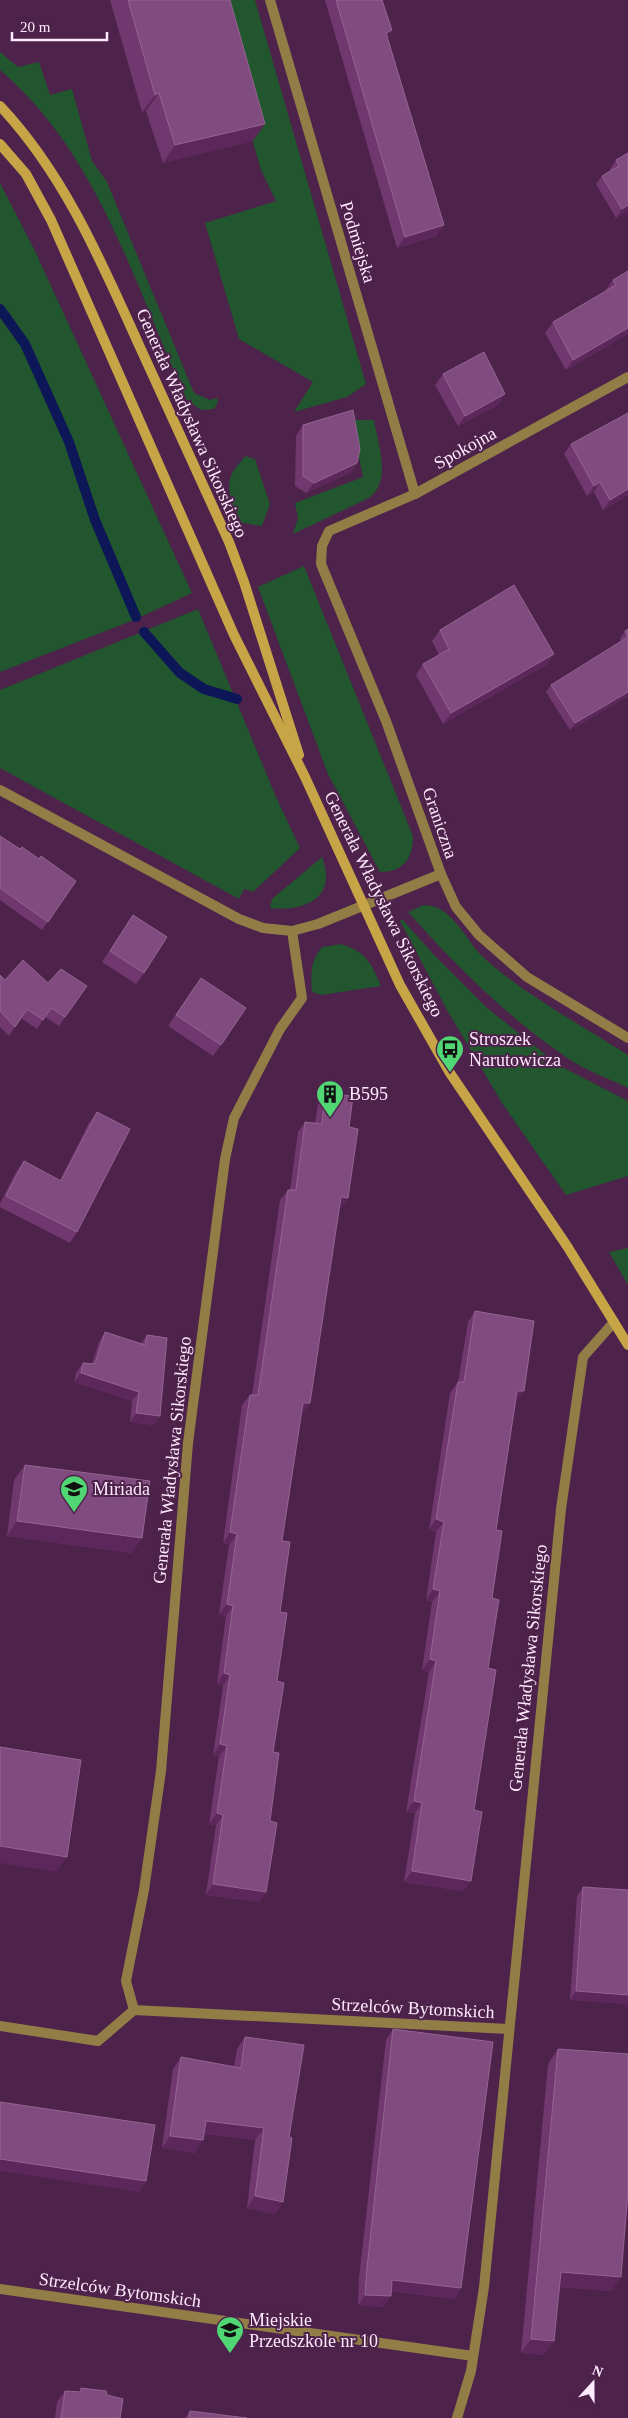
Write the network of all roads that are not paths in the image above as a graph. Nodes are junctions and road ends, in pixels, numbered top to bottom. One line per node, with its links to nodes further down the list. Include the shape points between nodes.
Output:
1 (270, 0): 5 (street, Podmiejska)
2 (0, 106): 7 (street, Generała Władysława Sikorskiego, via 26,133 56,179 112,285 229,542)
3 (0, 144): 7 (street, Generała Władysława Sikorskiego, via 26,174 51,220 234,635)
4 (628, 377): 5 (street, Spokojna)
5 (415, 494): 6 (street, Spokojna, via 329,531)
6 (322, 546): 9 (street, Graniczna, via 321,564 386,721)
7 (306, 777): 10 (street, Generała Władysława Sikorskiego)
8 (0, 790): 11 (street, via 239,919 263,928)
9 (441, 874): 10 (street); 12 (street, Graniczna, via 456,907 496,952 527,977)
10 (363, 906): 11 (street); 13 (street, Generała Władysława Sikorskiego, via 400,985 450,1073 567,1246)
11 (292, 931): 15 (street, Generała Władysława Sikorskiego, via 302,998 280,1029 234,1118 216,1217 188,1443 161,1771 144,1890 126,1981)
12 (628, 1038)
13 (614, 1322): 14 (street, Generała Władysława Sikorskiego); 17 (street, Generała Władysława Sikorskiego, via 583,1357 561,1509)
14 (628, 1346)
15 (134, 2010): 16 (street, via 98,2041); 17 (street, Strzelców Bytomskich)
16 (0, 2026)
17 (508, 2029): 19 (street, Strzelców Bytomskich, via 484,2288)
18 (0, 2290): 19 (street, Strzelców Bytomskich)
19 (473, 2356): 20 (street, Strzelców Bytomskich)
20 (457, 2418)

